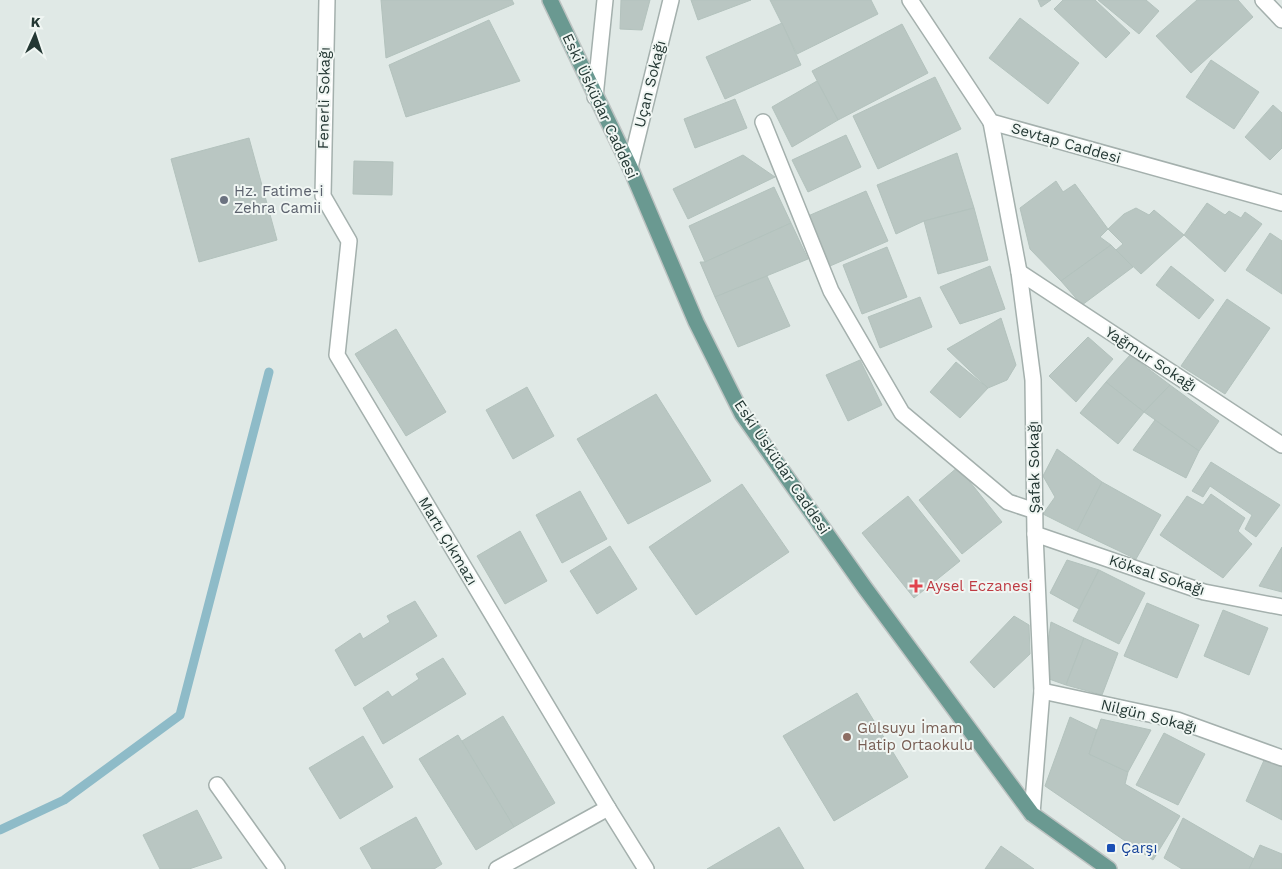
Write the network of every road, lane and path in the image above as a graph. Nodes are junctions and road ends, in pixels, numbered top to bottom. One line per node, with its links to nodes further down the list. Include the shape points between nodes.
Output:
1 (327, 0): 12 (street, Fenerli Sokağı)
2 (550, 0): 8 (main road, Eski Üsküdar Caddesi)
3 (605, 0): 8 (street)
4 (671, 0): 11 (street, Uçan Sokağı)
5 (910, 0): 10 (street, Sevtap Caddesi)
6 (1263, 0): 7 (street)
7 (1282, 20)
8 (595, 97): 11 (main road, Eski Üsküdar Caddesi)
9 (763, 122): 16 (street, via 831,290 902,413 1008,502)
10 (991, 122): 13 (street, Sevtap Caddesi); 14 (street, Şafak Sokağı)
11 (630, 167): 23 (main road, Eski Üsküdar Caddesi, via 696,322 742,414 865,588)
12 (323, 196): 22 (street, Martı Çıkmazı, via 349,242 337,355)
13 (1282, 203)
14 (1019, 272): 15 (street, Yağmur Sokağı); 16 (street, Şafak Sokağı, via 1033,380)
15 (1282, 445)
16 (1035, 511): 17 (street, Şafak Sokağı)
17 (1035, 534): 18 (street, Köksal Sokağı, via 1204,592); 19 (street, Şafak Sokağı)
18 (1282, 607)
19 (1042, 691): 20 (street, Nilgün Sokağı, via 1178,720); 23 (street, Şafak Sokağı)
20 (1282, 758)
21 (217, 785): 24 (street)
22 (608, 808): 25 (street); 26 (street, Martı Çıkmazı)
23 (1032, 814): 27 (main road, Eski Üsküdar Caddesi)
24 (276, 869)
25 (497, 869)
26 (646, 869)
27 (1109, 869)

